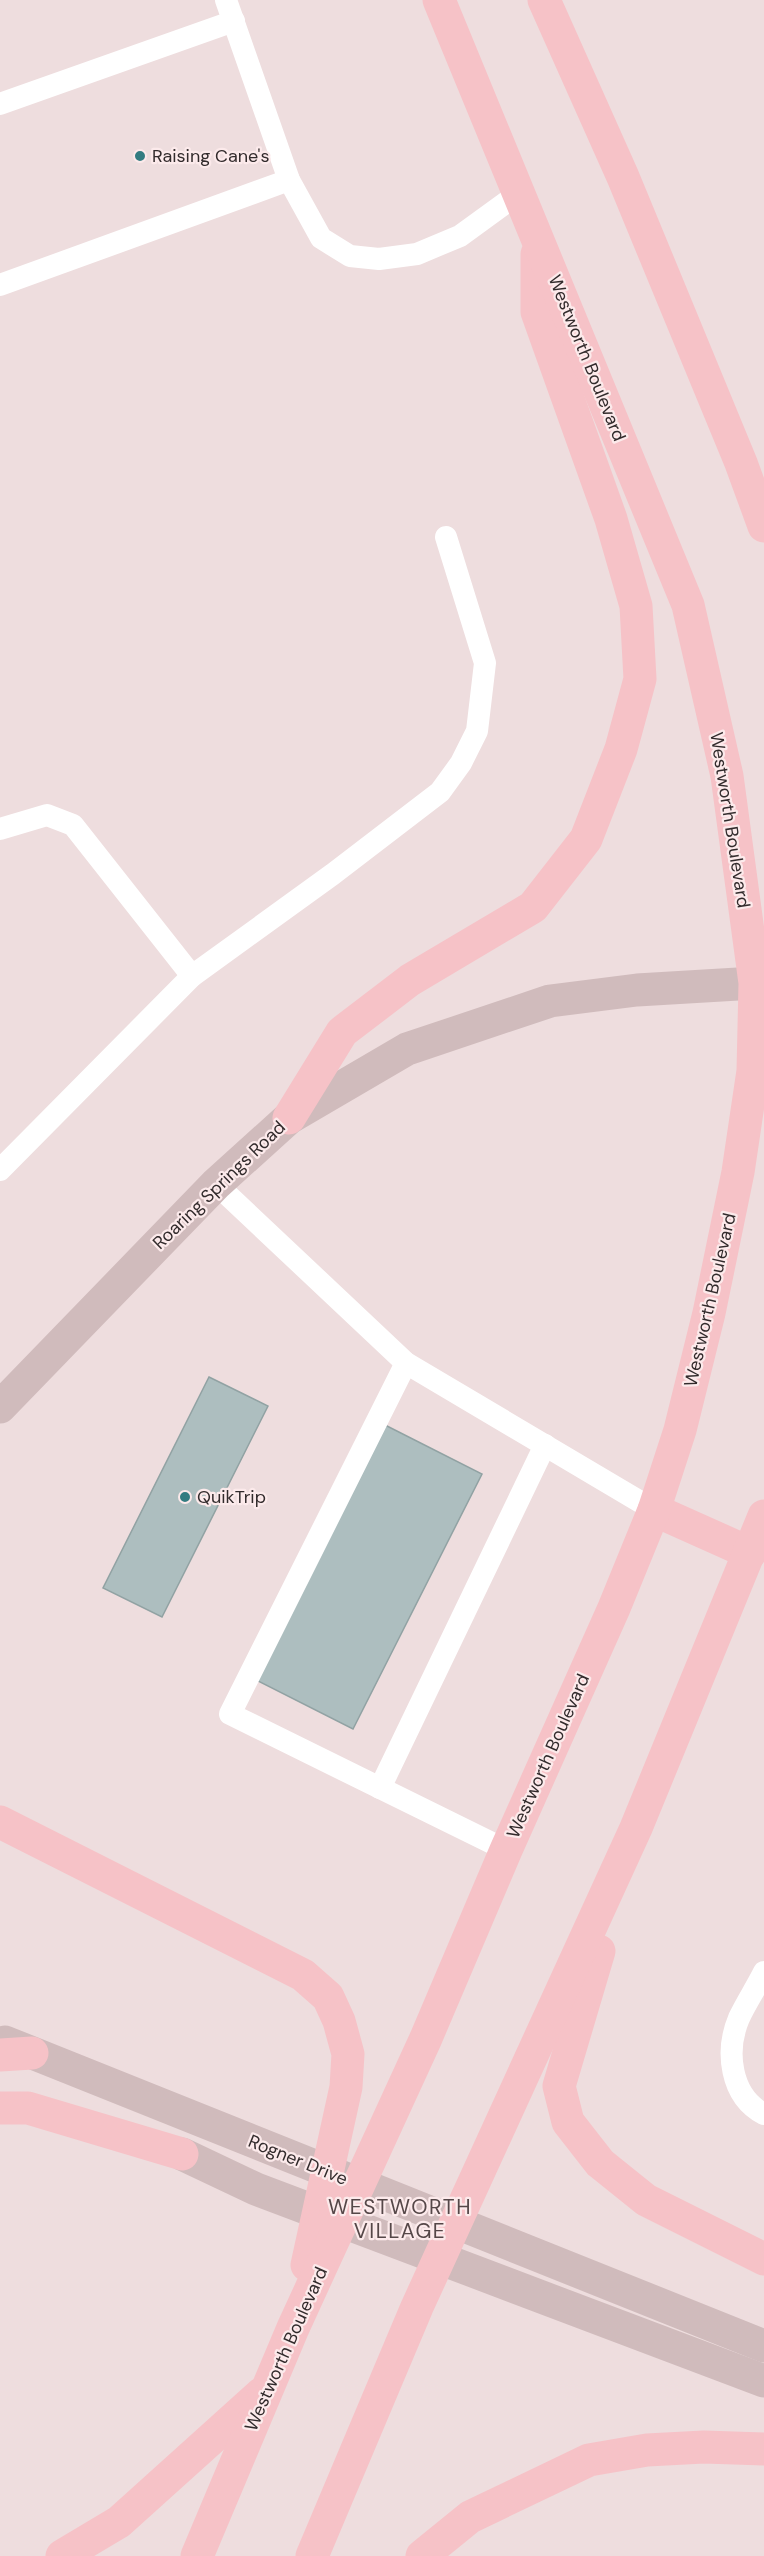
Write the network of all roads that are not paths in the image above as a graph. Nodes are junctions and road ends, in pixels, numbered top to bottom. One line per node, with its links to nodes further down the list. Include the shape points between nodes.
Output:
1 (439, 0): 6 (main road, Westworth Boulevard)
2 (544, 0): 9 (main road)
3 (230, 10): 4 (lane); 5 (lane)
4 (0, 104)
5 (289, 180): 6 (lane, via 321,238 350,256 379,259 417,254 460,236); 8 (lane)
6 (519, 193): 7 (main road, Westworth Boulevard)
7 (537, 237): 14 (main road, Westworth Boulevard, via 688,605 727,776); 15 (main road, via 537,312 611,519 636,606 640,679 621,749 586,839 533,907 410,980 342,1032)
8 (0, 285)
9 (753, 473): 10 (main road)
10 (764, 526)
11 (446, 537): 13 (lane, via 485,663 477,731 461,764 440,792)
12 (0, 829): 13 (lane, via 47,815 73,825)
13 (192, 976): 16 (lane)
14 (759, 984): 15 (street, Roaring Springs Road, via 637,990 550,1001 407,1049); 21 (main road, Westworth Boulevard, via 753,1071 738,1172 707,1323 680,1430)
15 (289, 1118): 17 (street, Roaring Springs Road)
16 (0, 1170)
17 (216, 1184): 18 (lane); 19 (street, Roaring Springs Road)
18 (406, 1363): 20 (lane); 24 (lane, via 230,1714)
19 (0, 1407)
20 (545, 1445): 21 (lane); 24 (lane)
21 (654, 1510): 23 (main road); 27 (main road, Westworth Boulevard)
22 (764, 1516): 23 (main road)
23 (750, 1552): 26 (main road)
24 (380, 1788): 27 (lane)
25 (0, 1822): 36 (main road, via 303,1975 327,1996 348,2054 346,2087)
26 (636, 1828): 35 (main road, via 558,2086 568,2122 600,2163 646,2200); 43 (main road, via 417,2307)
27 (506, 1850): 36 (main road, Westworth Boulevard, via 426,2038)
28 (764, 1972): 33 (lane, via 738,2020 731,2057 737,2086 752,2107)
29 (0, 2040): 30 (street, Rogner Drive)
30 (32, 2053): 31 (main road); 37 (street, Rogner Drive)
31 (0, 2055)
32 (0, 2108): 34 (main road, via 28,2108)
33 (764, 2114)
34 (182, 2154): 38 (street, via 256,2189)
35 (764, 2259)
36 (293, 2328): 39 (main road, Westworth Boulevard)
37 (764, 2346)
38 (764, 2381)
39 (267, 2389): 41 (main road, via 119,2522); 42 (main road, Westworth Boulevard)
40 (764, 2449): 44 (main road, via 658,2449 589,2460 470,2517)
41 (62, 2556)
42 (197, 2556)
43 (312, 2556)
44 (422, 2556)

